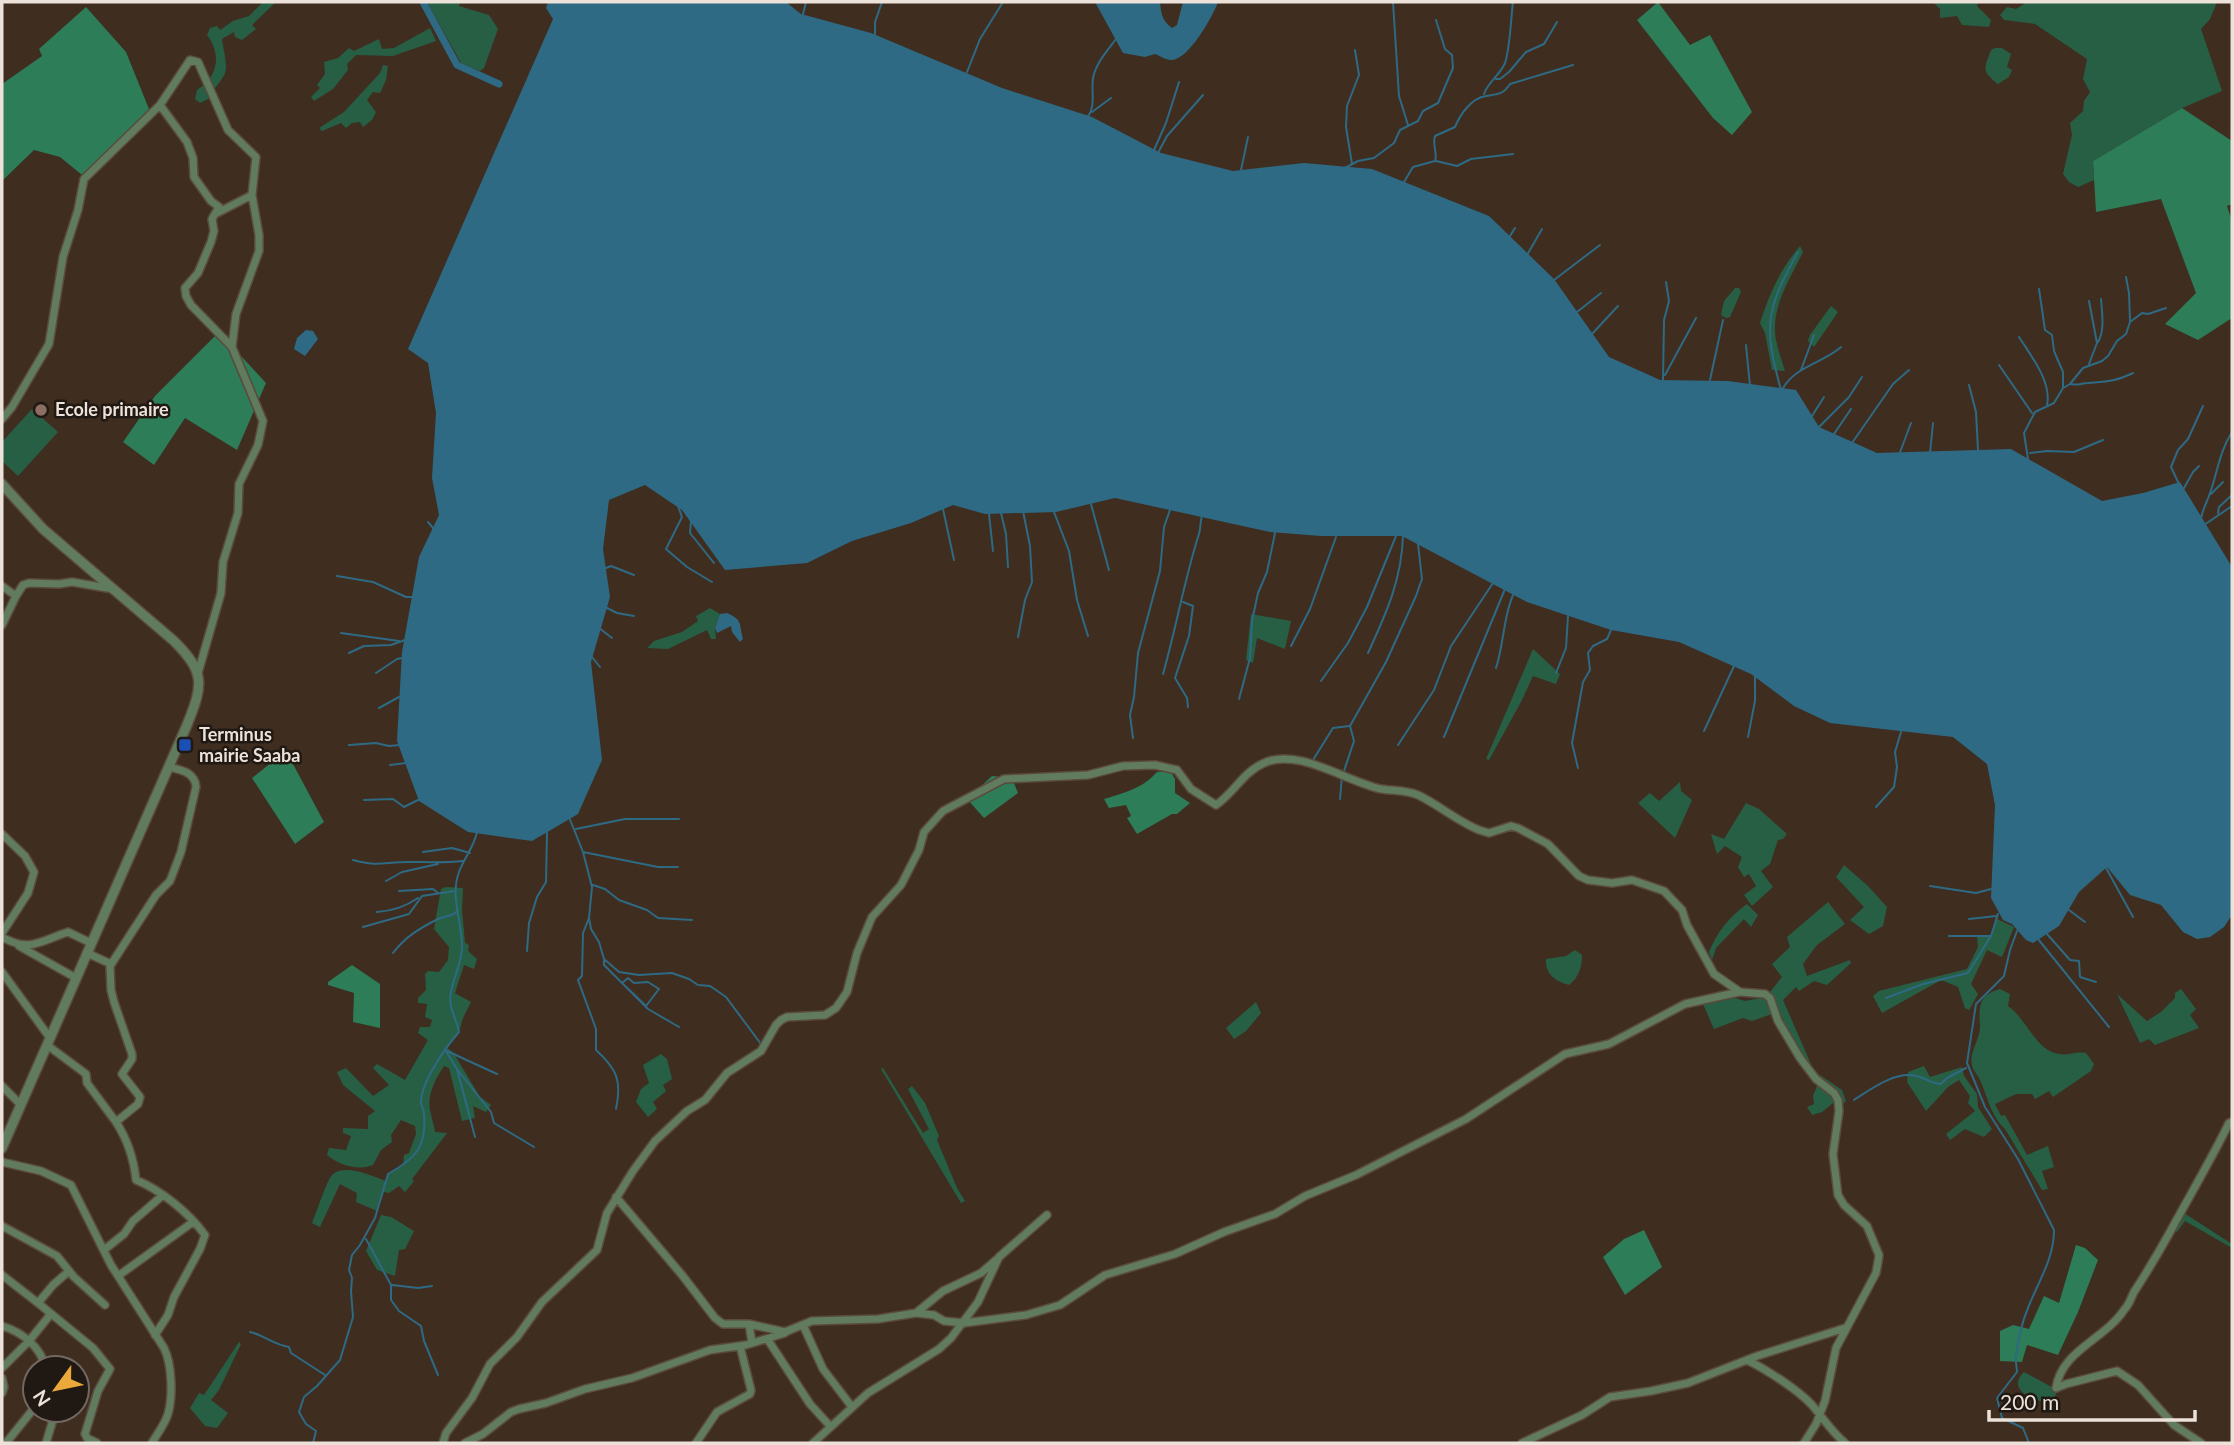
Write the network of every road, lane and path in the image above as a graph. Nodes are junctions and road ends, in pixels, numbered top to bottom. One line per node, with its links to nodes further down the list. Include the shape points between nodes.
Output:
1 (160, 105): 2 (street, via 190,60 198,62 228,130 256,157); 4 (street, via 187,142 194,177 211,201); 7 (street, via 84,179 63,257 49,344)
2 (251, 195): 3 (street); 5 (street)
3 (242, 202): 4 (street); 5 (street)
4 (223, 207): 6 (street, via 212,219 211,242 185,292 191,305)
5 (252, 207): 6 (street, via 259,251 236,314)
6 (232, 347): 13 (street, via 262,427 239,484 238,513 223,562 221,593)
7 (2, 419)
8 (2, 484): 10 (street, via 43,529)
9 (2, 586): 11 (street)
10 (113, 589): 11 (street, via 72,582 29,583); 13 (street, via 174,641)
11 (16, 596): 12 (street)
12 (2, 625)
13 (198, 673): 14 (street, via 193,711)
14 (169, 767): 18 (street); 19 (street, via 195,779 181,852 170,881)
15 (2, 834): 16 (street, via 34,872 28,892)
16 (2, 935): 17 (street)
17 (18, 945): 18 (street, via 68,932); 21 (street)
18 (89, 948): 19 (street); 21 (street)
19 (111, 964): 26 (street, via 111,990 132,1054 122,1074 140,1097)
20 (2, 972): 23 (street)
21 (76, 978): 23 (street)
22 (1740, 992): 31 (street, via 1714,974 1682,910 1664,891 1632,880 1583,879 1548,844 1518,828 1489,833 1479,830 1409,792 1364,784 1288,758 1264,762 1216,804 1191,789 1177,770 1155,765 1123,766 1088,775 1004,779 943,811 925,832 901,885 872,917 836,1008 825,1015 788,1017 776,1025 761,1051 727,1073 705,1100 655,1141); 44 (street, via 1685,1004 1609,1044 1565,1054 1466,1119 1356,1175 1275,1214 1167,1257 1105,1275 1053,1309); 48 (street, via 1770,998 1800,1058 1838,1100 1833,1154 1838,1195 1864,1220 1879,1255 1876,1273)
23 (48, 1041): 25 (street); 26 (street, via 86,1074)
24 (2, 1086): 25 (street)
25 (21, 1105): 28 (street)
26 (116, 1122): 30 (street, via 136,1180)
27 (2232, 1122): 76 (street, via 2125,1310 2063,1367 2056,1388 2117,1371 2138,1385 2174,1425)
28 (2, 1148)
29 (2, 1162): 35 (street, via 41,1171 71,1185)
30 (163, 1195): 33 (street); 35 (street)
31 (616, 1197): 45 (street, via 719,1322); 69 (street, via 597,1250 542,1302 490,1364)
32 (1047, 1214): 36 (street)
33 (193, 1222): 39 (street); 50 (street, via 204,1239)
34 (2, 1226): 37 (street, via 57,1256)
35 (104, 1250): 39 (street)
36 (999, 1257): 42 (street); 44 (street)
37 (69, 1271): 40 (street); 41 (street)
38 (2, 1275): 40 (street)
39 (118, 1276): 50 (street)
40 (38, 1303): 43 (street)
41 (105, 1305)
42 (916, 1313): 44 (street); 46 (street)
43 (50, 1315): 52 (street); 67 (street, via 93,1348 110,1369 85,1434)
44 (964, 1323): 60 (street, via 939,1349)
45 (749, 1324): 49 (street); 53 (street)
46 (803, 1325): 49 (street); 60 (street, via 823,1370)
47 (2, 1326): 52 (street)
48 (1845, 1328): 56 (street); 61 (street)
49 (785, 1332): 51 (street)
50 (155, 1335): 68 (street, via 167,1355 170,1399 168,1414)
51 (768, 1340): 53 (street); 64 (street)
52 (29, 1341): 55 (street); 57 (street)
53 (752, 1343): 54 (street)
54 (740, 1346): 70 (street, via 710,1350 632,1378 519,1409); 71 (street, via 750,1394 717,1412)
55 (40, 1354)
56 (1747, 1360): 61 (street, via 1801,1396); 73 (street, via 1688,1383 1604,1399)
57 (2, 1367)
58 (2, 1378): 59 (street)
59 (2, 1393)
60 (852, 1407): 64 (street)
61 (1819, 1417): 74 (street); 75 (street)
62 (21, 1424): 65 (street)
63 (52, 1424): 66 (street)
64 (830, 1426): 72 (street)
65 (6, 1443)
66 (46, 1443)
67 (94, 1443)
68 (152, 1443)
69 (443, 1443)
70 (465, 1443)
71 (696, 1443)
72 (813, 1443)
73 (1522, 1443)
74 (1804, 1443)
75 (1845, 1443)
76 (2201, 1443)

